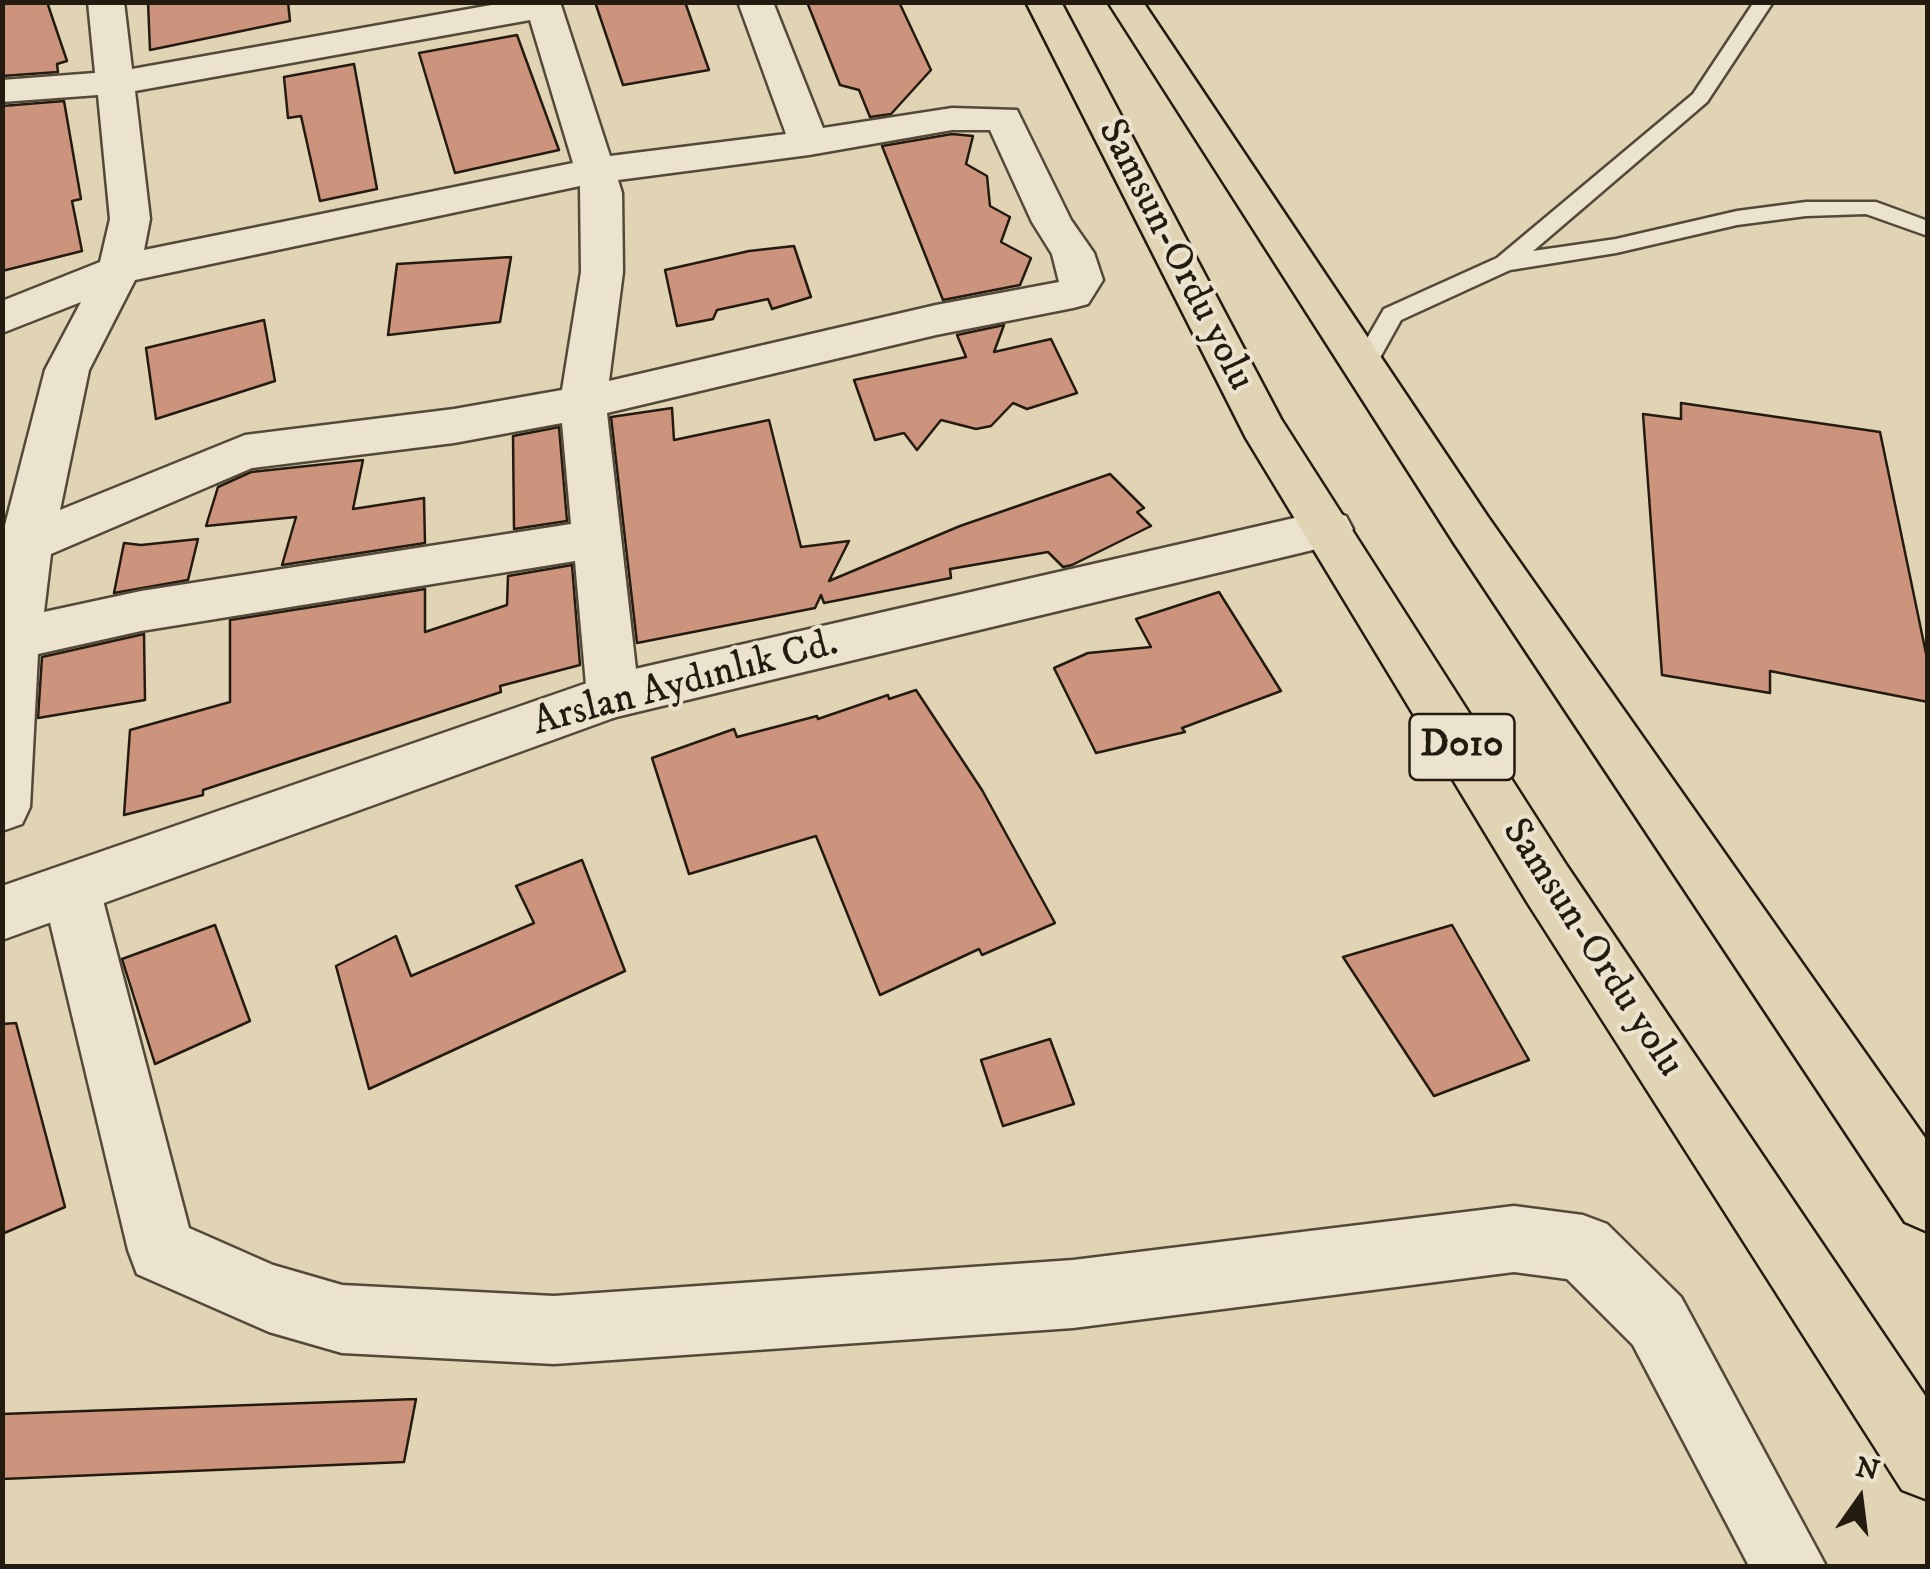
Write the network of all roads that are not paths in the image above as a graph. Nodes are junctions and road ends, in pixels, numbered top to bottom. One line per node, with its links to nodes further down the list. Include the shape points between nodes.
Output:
1 (106, 2): 7 (street)
2 (756, 2): 9 (street)
3 (1043, 2): 17 (highway, Samsun-Ordu yolu / D010, via 1262,426)
4 (1124, 2): 15 (highway, Samsun-Ordu yolu)
5 (1764, 2): 12 (lane, via 1700,98)
6 (542, 5): 7 (street); 10 (street)
7 (114, 83): 8 (street); 13 (street, via 130,220)
8 (2, 91)
9 (809, 143): 10 (street); 16 (street, via 952,119 1004,118 1079,267 1080,286 1073,294)
10 (592, 170): 13 (street); 16 (street, via 602,192 602,272)
11 (1928, 228): 12 (lane, via 1868,207 1806,209)
12 (1506, 263): 15 (lane, via 1392,315)
13 (119, 270): 14 (street); 19 (street, via 68,370)
14 (2, 318)
15 (1362, 368): 25 (highway, Samsun-Ordu yolu)
16 (584, 402): 18 (street); 19 (street, via 245,452)
17 (1329, 529): 21 (street, Arslan Aydınlık Cd.); 26 (highway, Samsun-Ordu yolu / D010, via 1547,884)
18 (597, 539): 20 (street, via 141,612); 21 (street)
19 (15, 555): 20 (street)
20 (14, 639): 22 (street)
21 (613, 696): 23 (street, Arslan Aydınlık Cd.)
22 (2, 807)
23 (71, 889): 24 (street, Arslan Aydınlık Cd.); 27 (street, via 162,1250 269,1298 342,1319 554,1330 1073,1294 1514,1239 1583,1248 1656,1321)
24 (2, 913)
25 (1928, 1200)
26 (1928, 1464)
27 (1789, 1566)

